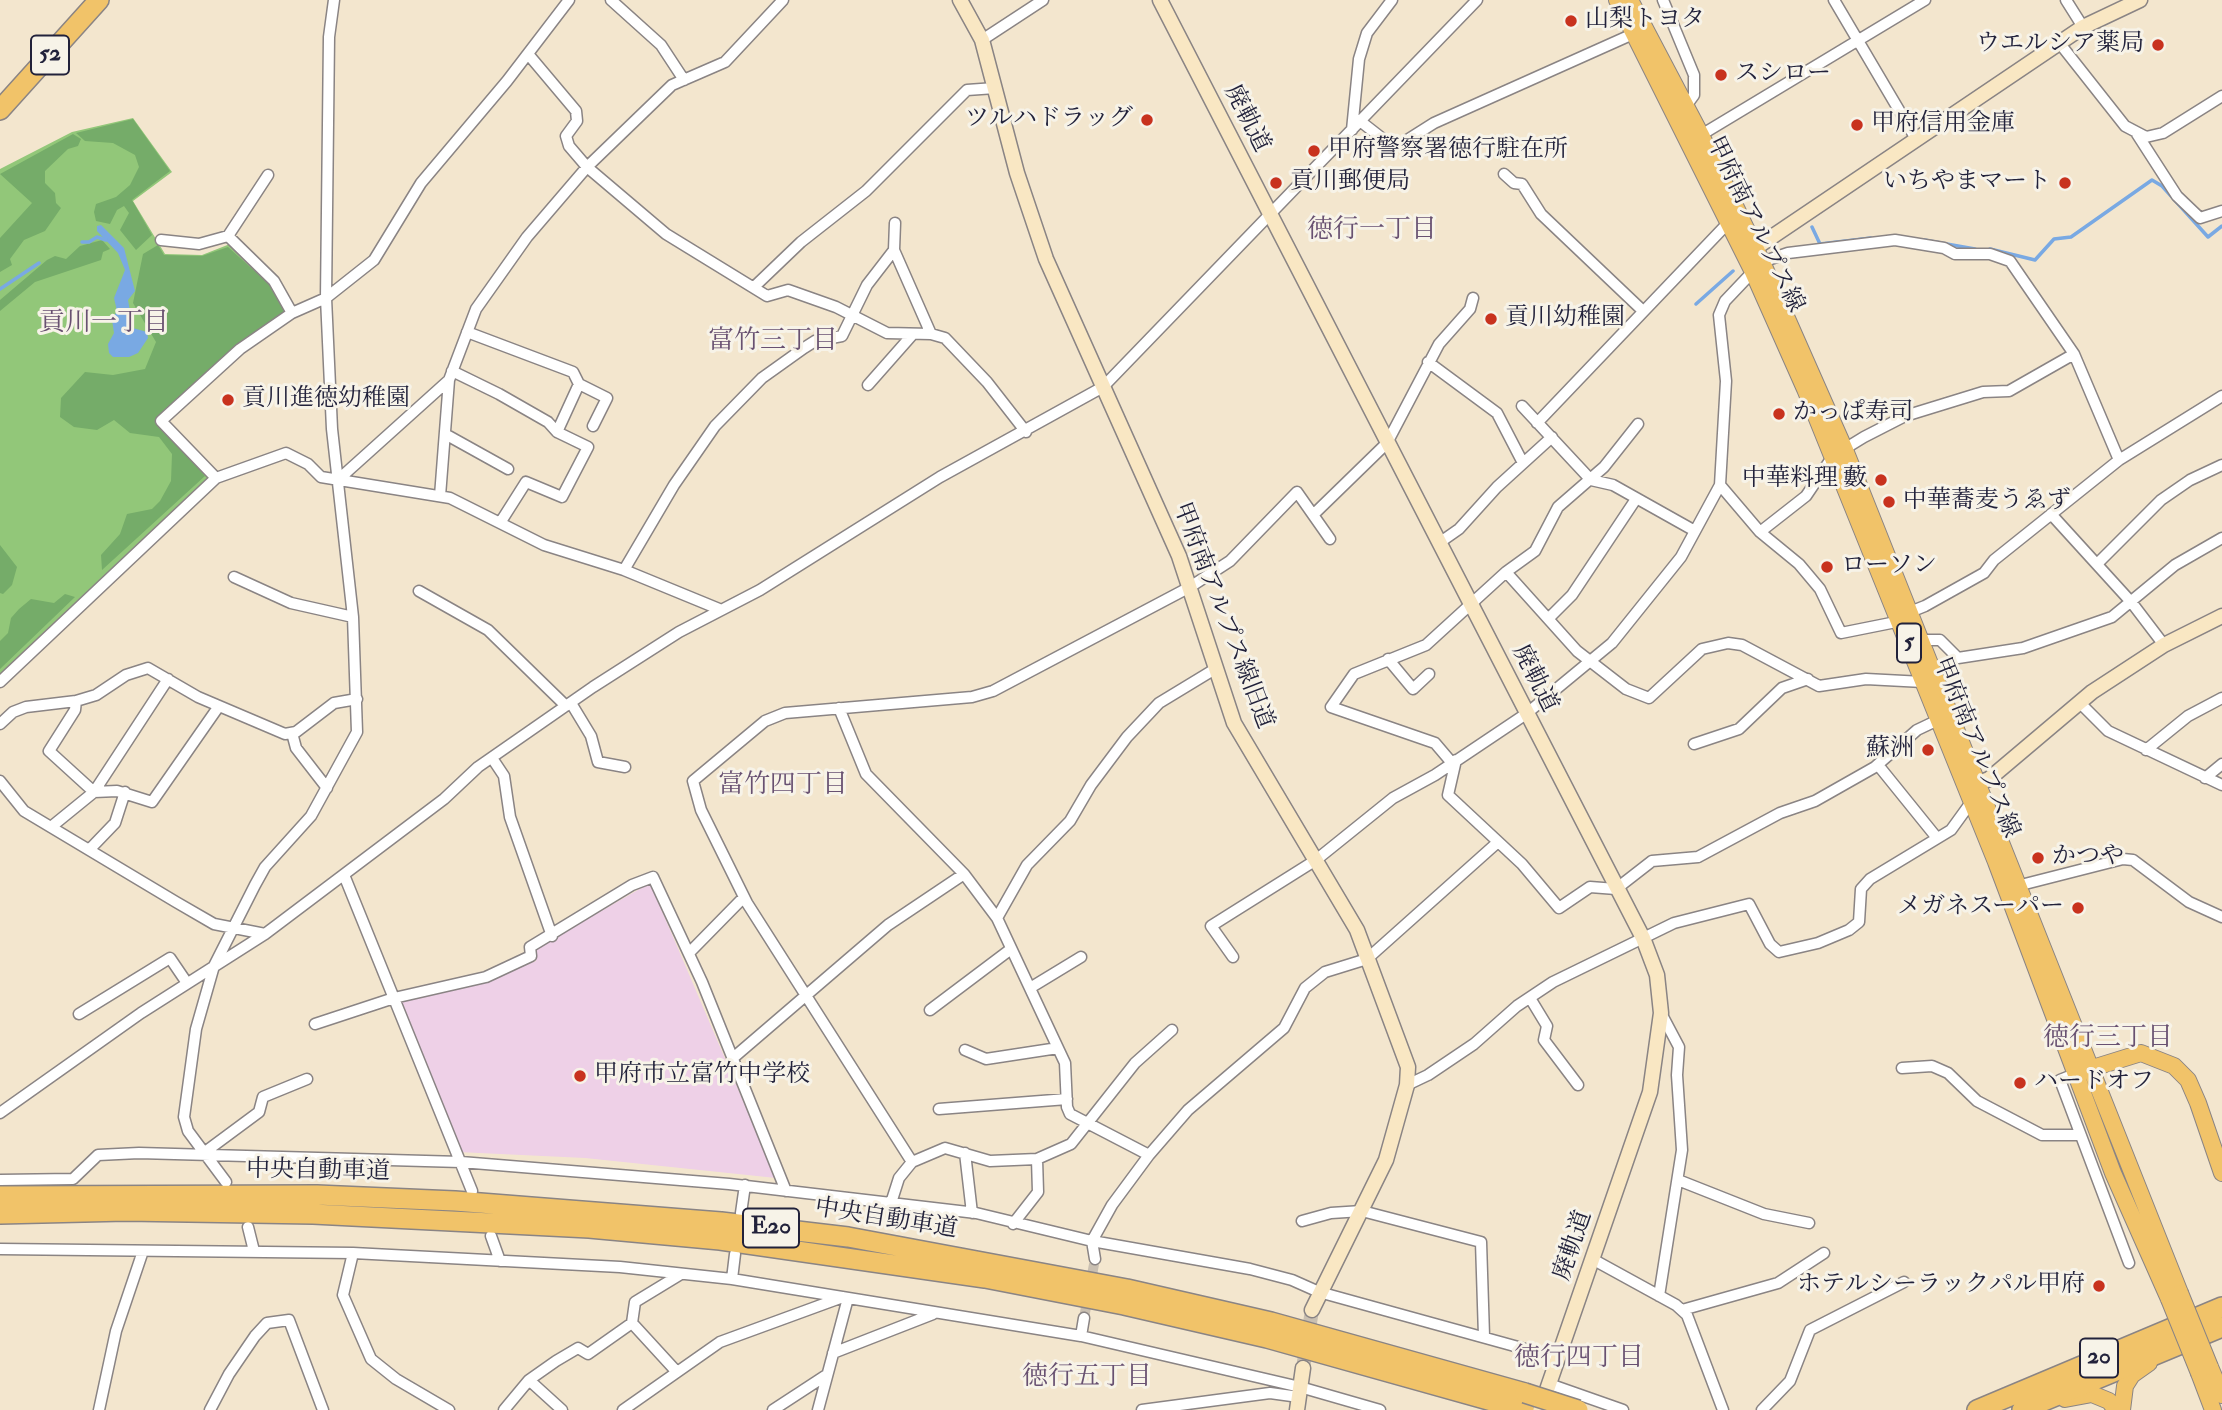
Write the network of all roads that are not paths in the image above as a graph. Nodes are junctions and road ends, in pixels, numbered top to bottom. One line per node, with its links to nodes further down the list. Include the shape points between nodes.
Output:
1 (99, 0): 27 (highway, 52)
2 (334, 0): 46 (street, via 329,37)
3 (569, 0): 23 (street)
4 (611, 0): 24 (street, via 661,46)
5 (783, 0): 24 (street, via 725,62)
6 (960, 0): 20 (street, 甲府南アルプス線旧道)
7 (1043, 0): 20 (street)
8 (1160, 0): 38 (street, 廃軌道)
9 (1392, 0): 30 (street, via 1363,46)
10 (1478, 0): 29 (street)
11 (1617, 0): 19 (main road, 甲府南アルプス線 / 5)
12 (1630, 0): 28 (main road, 甲府南アルプス線 / 5)
13 (1833, 0): 21 (street)
14 (1925, 0): 21 (street)
15 (2066, 0): 18 (street)
16 (2140, 0): 18 (street)
17 (1665, 1): 28 (street, via 1694,75 1694,95)
18 (2083, 27): 22 (street)
19 (1633, 34): 29 (street, via 1434,123 1405,142 1392,146); 40 (main road, 甲府南アルプス線 / 5)
20 (982, 40): 25 (street, 甲府南アルプス線旧道)
21 (1857, 40): 32 (street); 33 (street)
22 (2061, 45): 31 (street, via 2125,126); 33 (street, via 1997,82)
23 (528, 54): 34 (street, via 576,111 578,121 566,136); 46 (street, via 421,183 374,260)
24 (684, 80): 34 (street, via 672,85)
25 (995, 88): 45 (street, via 967,90 866,191 800,242); 59 (street, 甲府南アルプス線旧道, via 1046,259)
26 (2222, 96): 31 (street, via 2163,133)
27 (2, 106)
28 (1686, 106): 32 (main road, 甲府南アルプス線 / 5)
29 (1360, 121): 30 (street)
30 (1352, 131): 38 (street)
31 (2137, 134): 37 (street, via 2177,196 2200,218)
32 (1701, 135): 44 (main road, 甲府南アルプス線 / 5)
33 (1916, 139): 44 (street)
34 (587, 167): 45 (street, via 666,234); 51 (street, via 503,269)
35 (1504, 174): 48 (street, via 1522,184 1541,214)
36 (268, 175): 41 (street)
37 (2222, 211)
38 (1270, 216): 59 (street); 69 (street, 廃軌道)
39 (895, 223): 43 (street)
40 (1728, 223): 44 (main road, 甲府南アルプス線 / 5); 48 (street)
41 (228, 236): 42 (street, via 199,244); 49 (street, via 274,281)
42 (161, 240)
43 (894, 250): 50 (street); 53 (street)
44 (1754, 259): 54 (street, via 1895,240 1955,254 1990,254 2010,261); 70 (main road, 甲府南アルプス線 / 5); 78 (street, via 1719,314 1726,381)
45 (754, 287): 50 (street, via 766,296 788,290)
46 (326, 298): 49 (street); 77 (street)
47 (1473, 298): 55 (street, via 1470,309)
48 (1642, 310): 62 (street)
49 (292, 313): 75 (street, via 240,349 161,421)
50 (851, 314): 52 (street, via 887,333); 90 (street, via 842,336 804,348 762,378 715,426)
51 (467, 332): 56 (street); 57 (street, via 573,372)
52 (913, 334): 53 (street); 58 (street)
53 (931, 334): 66 (street, via 945,338)
54 (2074, 354): 70 (street, via 2009,391 1983,392 1905,416); 71 (street)
55 (1428, 362): 69 (street); 72 (street, via 1497,413)
56 (450, 376): 65 (street, via 548,422); 67 (street); 77 (street)
57 (579, 384): 64 (street, via 607,398); 65 (street)
58 (869, 385)
59 (1103, 387): 66 (street); 93 (street, 甲府南アルプス線旧道)
60 (2222, 396): 71 (street)
61 (1522, 406): 62 (street)
62 (1537, 423): 68 (street)
63 (1638, 424): 76 (street, via 1620,452)
64 (593, 426)
65 (557, 432): 83 (street, via 588,447 562,497 526,482)
66 (1026, 432): 97 (street, via 940,477 760,590)
67 (445, 434): 74 (street); 79 (street)
68 (1552, 437): 72 (street); 76 (street)
69 (1387, 443): 81 (street); 88 (street, 廃軌道)
70 (1839, 453): 85 (street, via 1806,496); 100 (main road, 甲府南アルプス線 / 5)
71 (2119, 460): 82 (street)
72 (1523, 463): 88 (street, via 1460,528)
73 (2222, 465): 89 (street, via 2161,500)
74 (508, 469)
75 (216, 478): 77 (street, via 286,453 321,477); 110 (street)
76 (1589, 478): 80 (street); 91 (street, via 1558,507 1535,551)
77 (339, 479): 79 (street); 98 (street)
78 (1720, 485): 84 (street); 85 (street)
79 (440, 496): 83 (street)
80 (1636, 499): 84 (street); 99 (street, via 1572,595)
81 (1314, 514): 87 (street); 93 (street, via 1297,492 1230,561)
82 (2051, 514): 89 (street); 100 (street, via 1984,573)
83 (500, 523): 90 (street, via 544,545)
84 (1695, 531): 105 (street, via 1633,620)
85 (1759, 532): 100 (street, via 1799,564 1820,589 1841,633)
86 (2222, 538): 96 (street, via 2175,565)
87 (1330, 539)
88 (1439, 543): 95 (street, 廃軌道)
89 (2097, 564): 96 (street)
90 (624, 569): 97 (street)
91 (1506, 572): 95 (street); 99 (street)
92 (234, 577): 98 (street, via 290,603)
93 (1190, 587): 106 (street, 甲府南アルプス線旧道); 118 (street, via 993,691 972,697)
94 (419, 591): 116 (street, via 488,631)
95 (1471, 603): 104 (street, via 1426,645); 119 (street, 廃軌道)
96 (2132, 603): 102 (street, via 2112,617 2023,648 1958,658 1940,640); 103 (street)
97 (719, 609): 116 (street)
98 (353, 617): 113 (street)
99 (1550, 617): 105 (street)
100 (1905, 617): 102 (main road, 甲府南アルプス線 / 5); 111 (main road, 甲府南アルプス線 / 5)
101 (2222, 617): 103 (street)
102 (1922, 640): 134 (main road, 甲府南アルプス線 / 5)
103 (2164, 645): 115 (street)
104 (1388, 659): 107 (street, via 1413,689); 126 (street, via 1354,674 1331,707 1434,743)
105 (1590, 662): 109 (street, via 1626,689 1649,698 1702,649 1714,645 1742,645); 119 (street)
106 (1215, 669): 141 (street, 甲府南アルプス線旧道, via 1234,723); 148 (street, via 1159,703 1127,737 1070,821 1027,865)
107 (1429, 674)
108 (168, 679): 114 (street, via 140,668 96,695); 117 (street); 135 (street)
109 (1808, 679): 111 (street, via 1819,686 1866,679); 123 (street, via 1782,688 1739,729)
110 (0, 682)
111 (1923, 682): 120 (main road, 甲府南アルプス線 / 5)
112 (2222, 698): 124 (street, via 2188,716)
113 (357, 699): 122 (street, via 334,703); 133 (street, via 357,732)
114 (76, 701): 121 (street, via 26,706); 135 (street, via 49,751)
115 (2079, 702): 124 (street, via 2102,726); 134 (street)
116 (568, 705): 125 (street); 129 (street, via 591,737 598,762)
117 (219, 706): 122 (street); 136 (street, via 152,802)
118 (839, 709): 142 (street, via 866,774); 146 (street, via 785,713 765,721 693,781 701,810)
119 (1526, 715): 126 (street); 145 (street, 廃軌道)
120 (1938, 720): 128 (street, via 1917,730); 134 (main road, 甲府南アルプス線 / 5)
121 (0, 724)
122 (292, 733): 133 (street, via 296,748)
123 (1694, 744)
124 (2146, 750): 130 (street)
125 (492, 758): 143 (street); 151 (street, via 504,776 510,817)
126 (1454, 761): 139 (street, via 1448,795); 141 (street, via 1393,798)
127 (2222, 764): 130 (street)
128 (1878, 765): 138 (street); 145 (street, via 1698,857 1651,861)
129 (625, 767)
130 (2205, 778): 132 (street)
131 (0, 781): 137 (street, via 24,811)
132 (2222, 785)
133 (327, 788): 149 (street, via 311,816 265,867)
134 (1972, 791): 138 (street, via 1951,830); 144 (main road, 甲府南アルプス線 / 5); 174 (main road, 甲府南アルプス線 / 5)
135 (94, 792): 136 (street); 137 (street)
136 (125, 792): 140 (street, via 116,823)
137 (51, 827): 140 (street)
138 (1937, 838): 152 (street, via 1870,879 1861,889 1859,922 1818,943 1779,952 1749,904 1706,913)
139 (1498, 842): 145 (street, via 1559,908 1590,887); 157 (street)
140 (90, 849): 149 (street, via 214,924)
141 (1316, 860): 156 (street, via 1212,926); 157 (street, 甲府南アルプス線旧道, via 1357,930)
142 (964, 874): 148 (street); 161 (street, via 888,925)
143 (344, 875): 150 (street); 162 (street)
144 (2017, 886): 147 (street, via 2133,860 2189,902); 172 (main road, 甲府南アルプス線 / 5)
145 (1616, 889): 152 (street, 廃軌道)
146 (744, 897): 154 (street); 161 (street)
147 (2222, 917)
148 (996, 918): 153 (street)
149 (233, 928): 150 (street); 158 (street)
150 (265, 934): 158 (street)
151 (552, 936): 154 (street, via 632,885 653,877); 162 (street, via 530,947 531,956 486,977)
152 (1643, 938): 163 (street); 165 (street, 廃軌道, via 1657,975)
153 (1012, 949): 160 (street); 164 (street)
154 (689, 953): 171 (street)
155 (1081, 957): 160 (street)
156 (1233, 957)
157 (1367, 959): 176 (street, 甲府南アルプス線旧道, via 1408,1067); 186 (street, via 1325,972 1305,988 1284,1028 1188,1110)
158 (215, 965): 159 (street); 185 (street, via 196,1029 184,1117 188,1131)
159 (187, 983): 166 (street, via 170,958); 180 (street)
160 (1030, 988): 169 (street)
161 (804, 997): 171 (street); 189 (street)
162 (394, 998): 167 (street); 188 (street)
163 (1530, 998): 176 (street, via 1474,1044); 177 (street, via 1547,1026 1544,1040)
164 (930, 1010)
165 (1661, 1013): 192 (street, via 1679,1047 1682,1150); 216 (street, 廃軌道, via 1650,1092)
166 (79, 1014)
167 (315, 1024)
168 (1172, 1030): 181 (street, via 1135,1063)
169 (1058, 1048): 170 (street, via 986,1059); 178 (street, via 1065,1063)
170 (965, 1050)
171 (733, 1058): 196 (street)
172 (2092, 1067): 174 (main road); 183 (main road, via 2141,1053 2174,1066 2188,1080); 224 (main road, 甲府南アルプス線 / 5)
173 (1902, 1068): 182 (street, via 1932,1066 1948,1073 1977,1101 2042,1135)
174 (2075, 1074): 182 (street, via 2060,1080); 224 (main road, 甲府南アルプス線 / 5, via 2113,1173)
175 (307, 1079): 185 (street, via 263,1097 259,1112)
176 (1407, 1085): 199 (street, 甲府南アルプス線旧道, via 1386,1160)
177 (1578, 1085)
178 (1067, 1100): 179 (street); 181 (street, via 1070,1114)
179 (939, 1109)
180 (0, 1112)
181 (1085, 1124): 186 (street); 187 (street, via 1071,1144)
182 (2080, 1135): 218 (street)
183 (2217, 1142): 190 (main road)
184 (965, 1153): 187 (street, via 990,1161); 189 (street, via 945,1148); 201 (street)
185 (207, 1154): 188 (street); 191 (street, via 98,1155 73,1179); 193 (street)
186 (1149, 1155): 208 (street)
187 (1037, 1159): 205 (street, via 1038,1192)
188 (461, 1162): 194 (street); 195 (street)
189 (912, 1162): 198 (street, via 899,1178)
190 (2222, 1173)
191 (0, 1180)
192 (1678, 1180): 204 (street, via 1764,1213); 223 (street)
193 (226, 1182)
194 (745, 1185): 196 (street); 200 (street)
195 (472, 1191)
196 (786, 1191): 198 (street)
197 (0, 1196): 248 (highway, 中央自動車道 / E20, via 317,1195 455,1201 848,1237 1232,1313)
198 (891, 1203): 201 (street)
199 (1362, 1211): 203 (street); 222 (street, 甲府南アルプス線旧道); 236 (street, via 1481,1242)
200 (741, 1213)
201 (972, 1213): 205 (street)
202 (0, 1214): 248 (highway, 中央自動車道 / E20, via 125,1211 377,1217 589,1228 732,1242 985,1278 1124,1305)
203 (1302, 1221)
204 (1809, 1223)
205 (1013, 1224): 208 (street)
206 (248, 1227): 211 (street)
207 (491, 1236): 217 (street)
208 (1092, 1241): 215 (street); 222 (street, via 1251,1269)
209 (0, 1249): 210 (street)
210 (143, 1251): 211 (street); 249 (street, via 113,1344)
211 (254, 1251): 212 (street)
212 (353, 1253): 217 (street); 252 (street, via 343,1295 371,1359)
213 (1824, 1253): 229 (street, via 1777,1283)
214 (735, 1254): 220 (street)
215 (1095, 1259)
216 (1594, 1260): 223 (street); 239 (street, 廃軌道)
217 (500, 1261): 219 (street)
218 (2129, 1263)
219 (681, 1274): 220 (street); 233 (street, via 635,1302)
220 (732, 1279): 225 (street)
221 (1904, 1282): 264 (street, via 1810,1330 1790,1381)
222 (1319, 1292): 228 (street, 甲府南アルプス線旧道); 236 (street)
223 (1659, 1296): 229 (street)
224 (2174, 1296): 241 (main road, 甲府南アルプス線 / 5, bridge)
225 (845, 1298): 230 (street); 238 (street); 242 (street, via 720,1342)
226 (2222, 1301): 231 (main road)
227 (2222, 1307): 231 (highway, 20)
228 (1312, 1310)
229 (1682, 1310): 263 (street)
230 (936, 1312): 235 (street); 238 (street)
231 (2197, 1317): 265 (highway, 20)
232 (1084, 1318): 235 (street)
233 (632, 1323): 242 (street); 244 (street, via 588,1354 578,1348)
234 (2222, 1327): 237 (highway, 20)
235 (1081, 1336): 247 (street)
236 (1484, 1336): 239 (street)
237 (2168, 1349): 266 (highway, 20); 269 (main road, via 2132,1375 2125,1386)
238 (833, 1353): 243 (street)
239 (1558, 1358): 245 (street, 廃軌道)
240 (1303, 1368): 247 (street)
241 (2205, 1370): 246 (main road, 甲府南アルプス線 / 5); 270 (main road, 甲府南アルプス線 / 5)
242 (676, 1371): 255 (street)
243 (825, 1376): 256 (street); 257 (street)
244 (529, 1380): 253 (street); 254 (street)
245 (1549, 1384): 260 (street, 廃軌道); 262 (street)
246 (2222, 1395)
247 (1299, 1398): 258 (street, via 1269,1393); 259 (street)
248 (1522, 1404): 261 (highway, 中央自動車道 / E20, bridge)
249 (99, 1410)
250 (210, 1410): 251 (street, via 255,1336 267,1323 289,1320)
251 (323, 1410)
252 (449, 1410)
253 (504, 1410)
254 (562, 1410)
255 (623, 1410)
256 (774, 1410)
257 (818, 1410)
258 (1142, 1410)
259 (1380, 1410)
260 (1540, 1410)
261 (1578, 1410)
262 (1623, 1410)
263 (1723, 1410)
264 (1762, 1410)
265 (1977, 1410)
266 (2022, 1410)
267 (2039, 1410): 268 (main road, via 2081,1394 2100,1396)
268 (2116, 1410)
269 (2122, 1410)
270 (2213, 1410)

